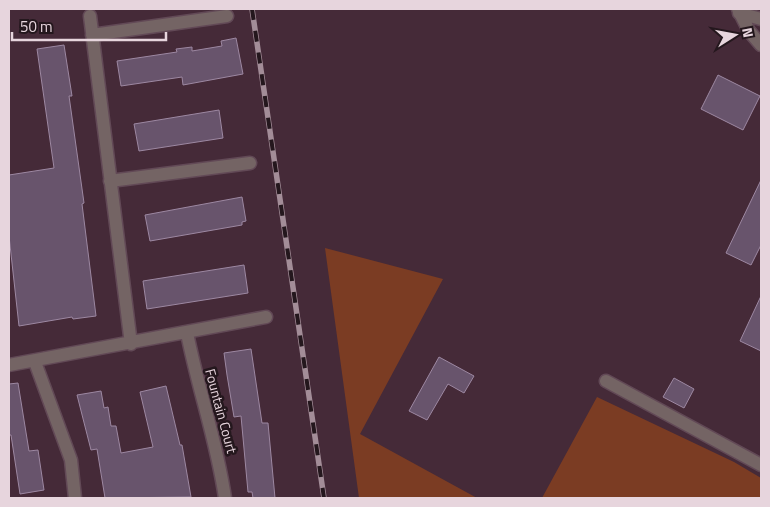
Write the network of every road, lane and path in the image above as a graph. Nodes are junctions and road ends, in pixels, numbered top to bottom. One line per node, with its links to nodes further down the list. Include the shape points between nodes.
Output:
1 (738, 11): 4 (street); 6 (street)
2 (90, 16): 5 (street)
3 (227, 16): 5 (street)
4 (761, 19)
5 (92, 35): 8 (street)
6 (761, 45)
7 (250, 163): 8 (street)
8 (110, 181): 11 (street)
9 (266, 317): 10 (street)
10 (187, 333): 11 (street); 17 (street, Fountain Court, via 220,459)
11 (131, 344): 12 (street)
12 (35, 362): 13 (street); 16 (street, via 71,460)
13 (9, 365)
14 (606, 381): 15 (street)
15 (761, 465)
16 (75, 498)
17 (225, 498)

